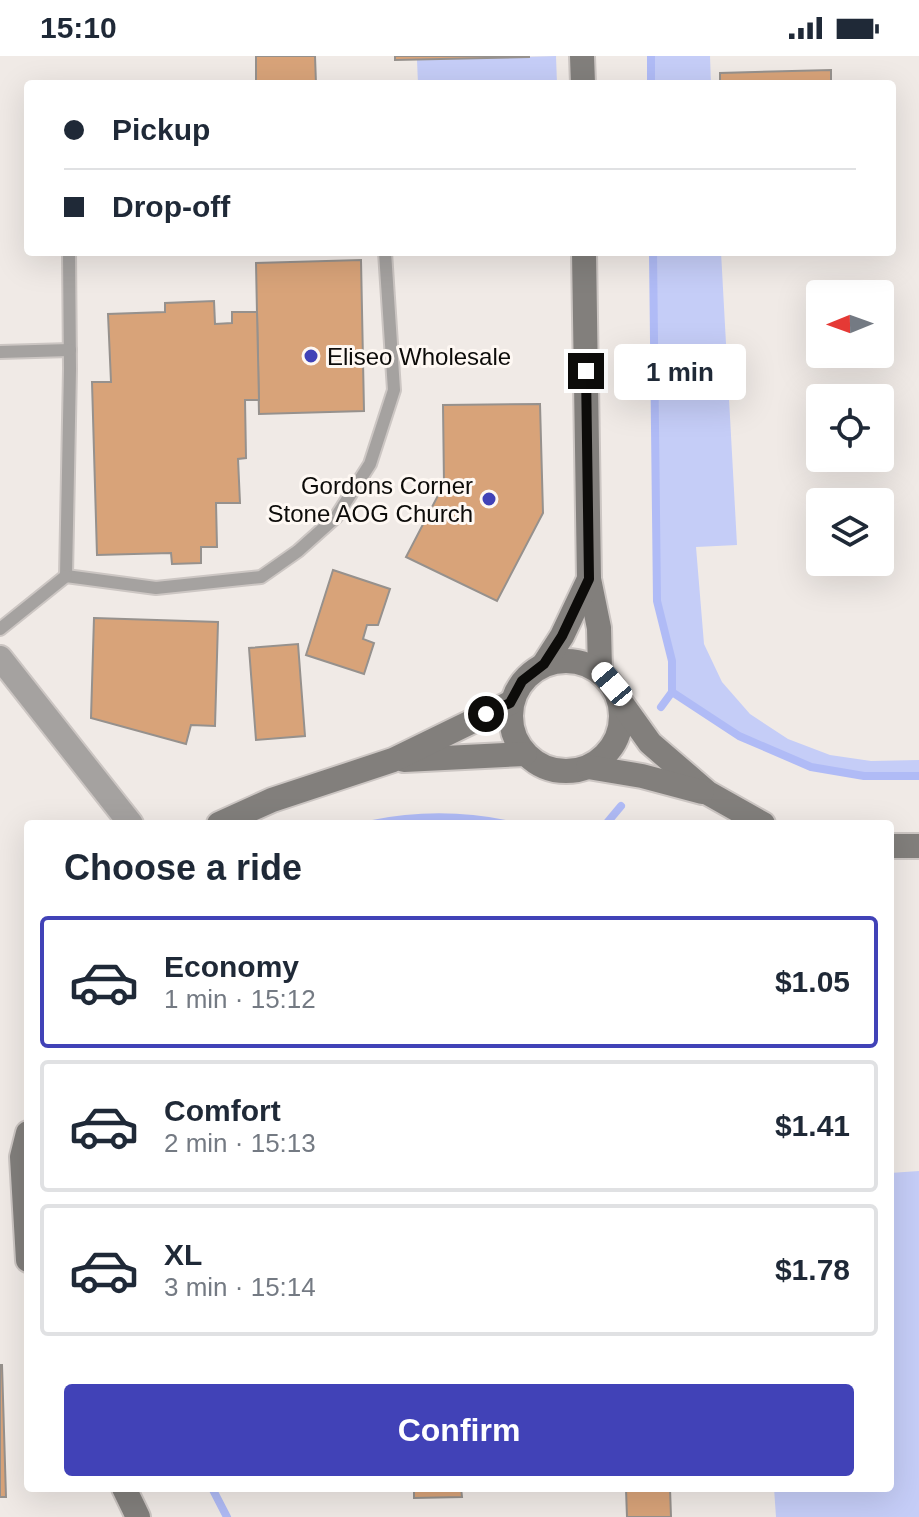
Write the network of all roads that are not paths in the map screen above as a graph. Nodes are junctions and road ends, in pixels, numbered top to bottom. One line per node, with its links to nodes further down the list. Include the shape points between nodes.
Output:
1 (582, 56): 2 (main road)
2 (583, 80)
3 (69, 256): 6 (lane)
4 (385, 256): 8 (lane, via 394,390 370,464 336,517 261,577 156,588)
5 (584, 256): 9 (main road)
6 (70, 350): 7 (lane); 8 (lane)
7 (0, 352)
8 (66, 576): 10 (lane)
9 (589, 579): 12 (main road); 13 (main road, via 599,628)
10 (0, 629)
11 (0, 658): 20 (street)
12 (544, 664): 13 (main road, via 567,660); 15 (main road, via 522,681)
13 (600, 670): 14 (main road)
14 (620, 701): 18 (main road, via 617,737); 19 (main road, via 650,743)
15 (510, 703): 16 (main road, via 513,732); 17 (main road)
16 (525, 754): 17 (main road); 18 (main road, via 555,771)
17 (393, 760): 21 (main road)
18 (588, 767): 19 (main road)
19 (708, 793): 22 (main road)
20 (128, 820)
21 (228, 820)
22 (756, 820)
23 (894, 846): 24 (main road)
24 (919, 846)
25 (24, 1149): 26 (main road)
26 (24, 1191)
27 (126, 1492): 28 (main road)
28 (138, 1517)

